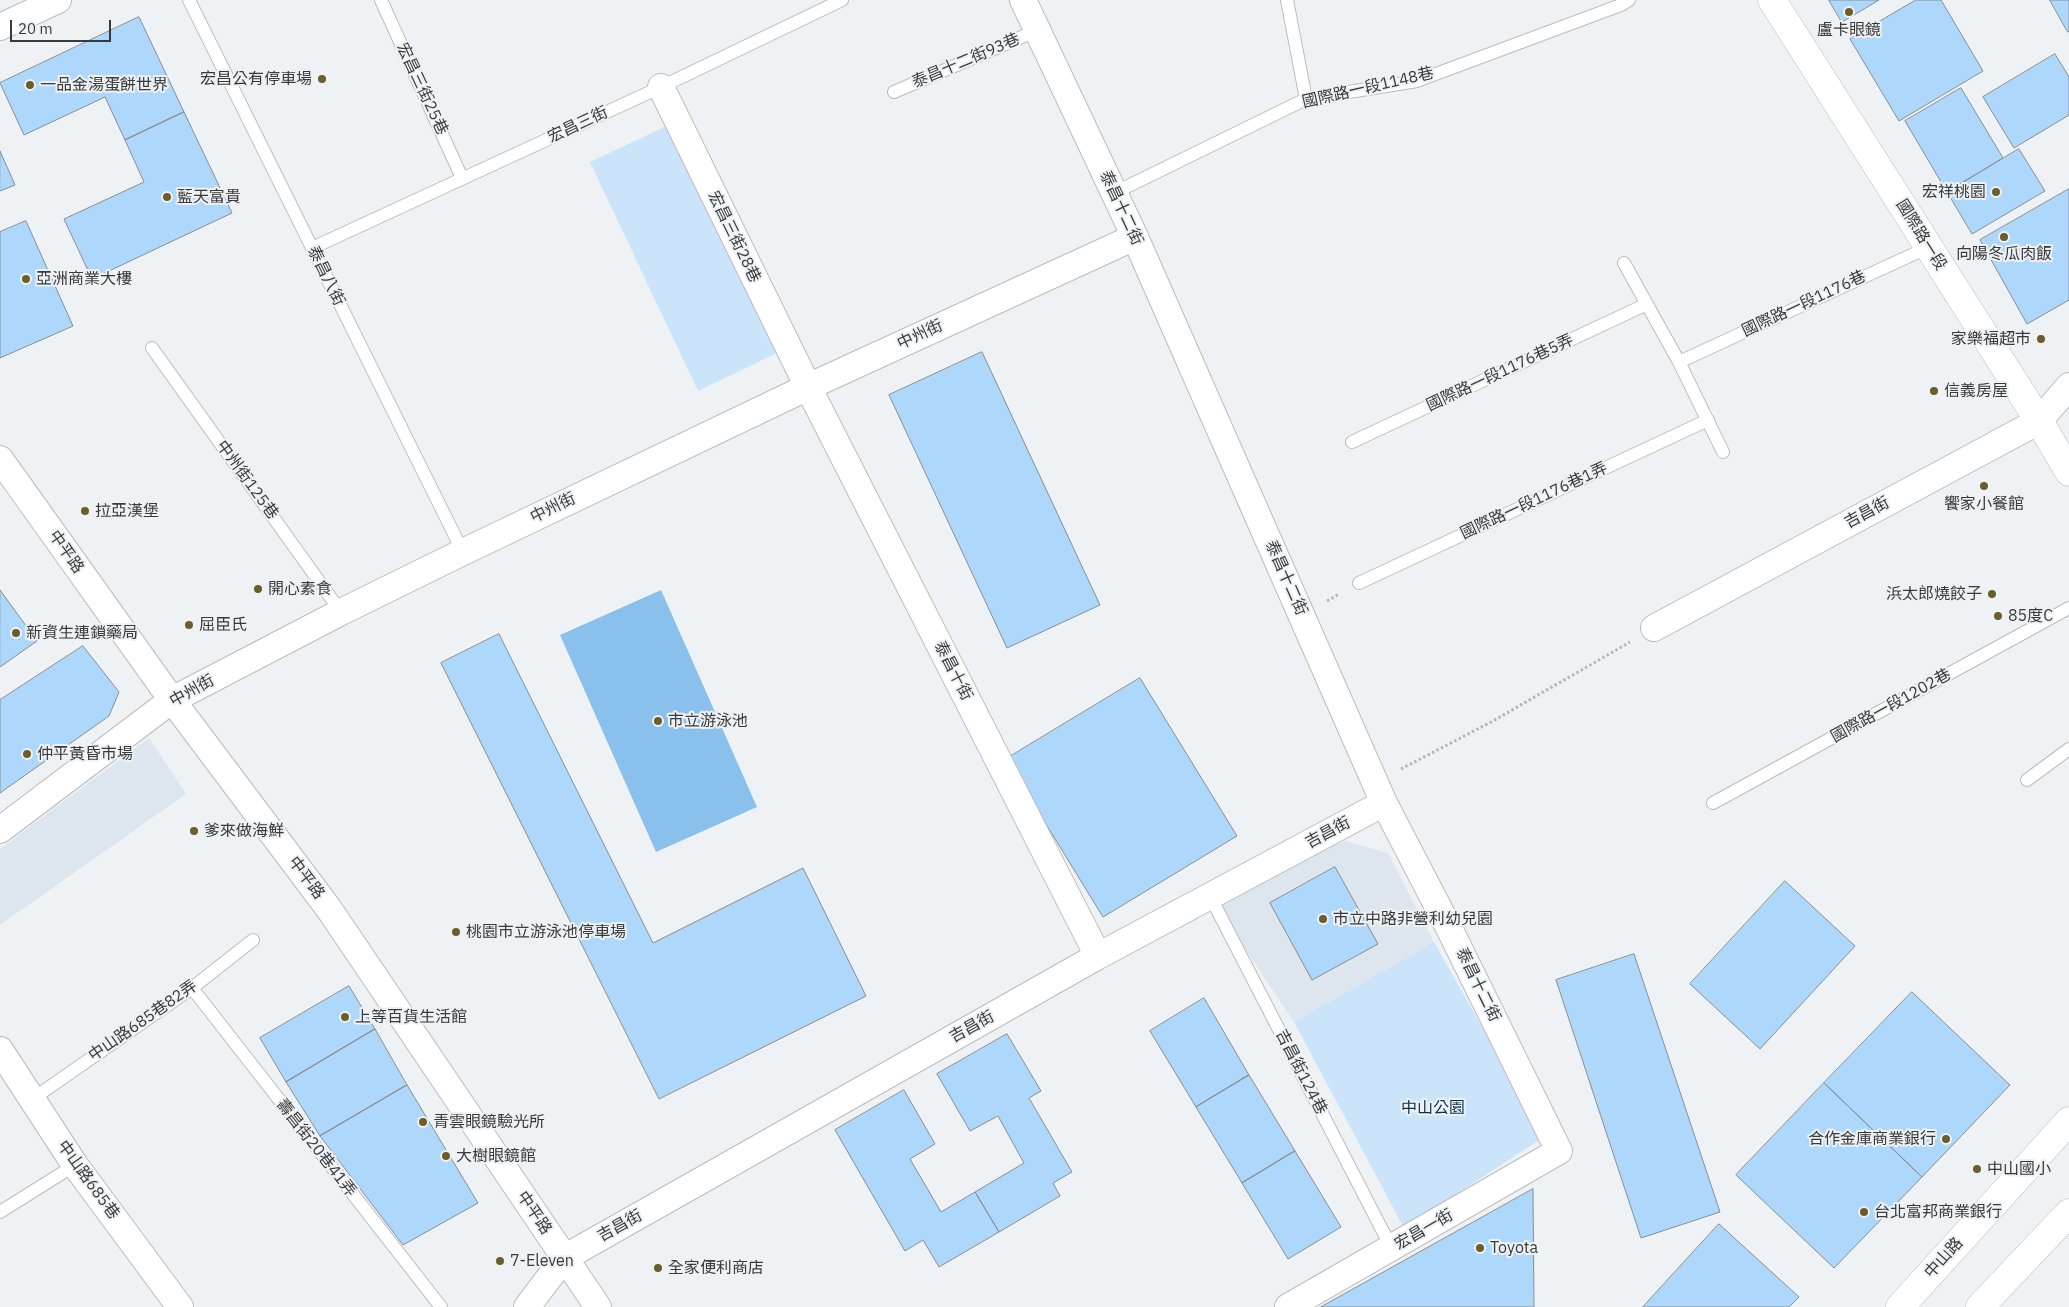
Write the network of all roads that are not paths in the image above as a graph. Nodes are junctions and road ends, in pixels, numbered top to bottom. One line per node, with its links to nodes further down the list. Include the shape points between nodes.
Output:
1 (58, 0): 9 (street)
2 (189, 0): 18 (lane, 泰昌八街)
3 (381, 0): 14 (lane, 宏昌三街25巷)
4 (842, 0): 11 (lane, 宏昌三街)
5 (1024, 0): 10 (street, 泰昌十二街)
6 (1287, 0): 13 (lane)
7 (1628, 0): 13 (lane, 國際路一段1148巷, via 1416,81)
8 (1772, 0): 17 (street, 國際路一段)
9 (0, 26)
10 (1038, 30): 12 (lane, 泰昌十二街93巷); 15 (street, 泰昌十二街)
11 (661, 87): 14 (lane, 宏昌三街); 23 (street, 宏昌三街28巷)
12 (894, 92)
13 (1306, 99): 15 (lane, 國際路一段1148巷)
14 (462, 178): 18 (lane, 宏昌三街)
15 (1114, 193): 16 (street, 泰昌十二街)
16 (1135, 236): 23 (street, 中州街); 39 (street, 泰昌十二街)
17 (1929, 247): 22 (lane, 國際路一段1176巷); 26 (street, 國際路一段)
18 (312, 248): 31 (lane, 泰昌八街)
19 (1624, 263): 20 (lane)
20 (1647, 304): 22 (lane); 27 (lane, 國際路一段1176巷5弄)
21 (152, 348): 34 (lane, 中州街125巷)
22 (1679, 362): 25 (lane)
23 (808, 386): 31 (street, 中州街); 44 (street, 泰昌十街)
24 (2069, 386): 26 (street, 吉昌街)
25 (1708, 420): 28 (lane); 32 (lane, 國際路一段1176巷1弄)
26 (2039, 421): 30 (street, 國際路一段); 35 (street, 吉昌街)
27 (1352, 442)
28 (1723, 452)
29 (0, 459): 36 (street, 中平路)
30 (2069, 472)
31 (462, 552): 34 (street, 中州街)
32 (1359, 583)
33 (2069, 608): 40 (lane, 國際路一段1202巷)
34 (341, 612): 36 (street, 中州街)
35 (1654, 628)
36 (172, 700): 41 (street, 中州街); 54 (street, 中平路, via 329,909)
37 (2069, 749): 38 (lane)
38 (2027, 780)
39 (1380, 792): 42 (street, 吉昌街); 49 (street, 泰昌十二街)
40 (1713, 803)
41 (0, 830)
42 (1210, 896): 44 (street, 吉昌街); 53 (lane, 吉昌街124巷)
43 (253, 940): 45 (lane, 中山路685巷82弄)
44 (1098, 956): 54 (street, 吉昌街)
45 (192, 988): 47 (lane, 中山路685巷82弄); 56 (lane, 壽昌街20巷41弄)
46 (0, 1050): 47 (street, 中山路685巷)
47 (31, 1100): 50 (street, 中山路685巷)
48 (2069, 1121): 60 (street, 中山路)
49 (1559, 1151): 53 (street, 宏昌一街)
50 (75, 1165): 51 (lane); 55 (street, 中山路685巷)
51 (0, 1212)
52 (2069, 1213): 61 (street)
53 (1392, 1248): 59 (street, 宏昌一街)
54 (564, 1258): 57 (street); 58 (street, 中平路)
55 (180, 1307)
56 (441, 1307)
57 (527, 1307)
58 (598, 1307)
59 (1288, 1307)
60 (1900, 1307)
61 (1980, 1307)

